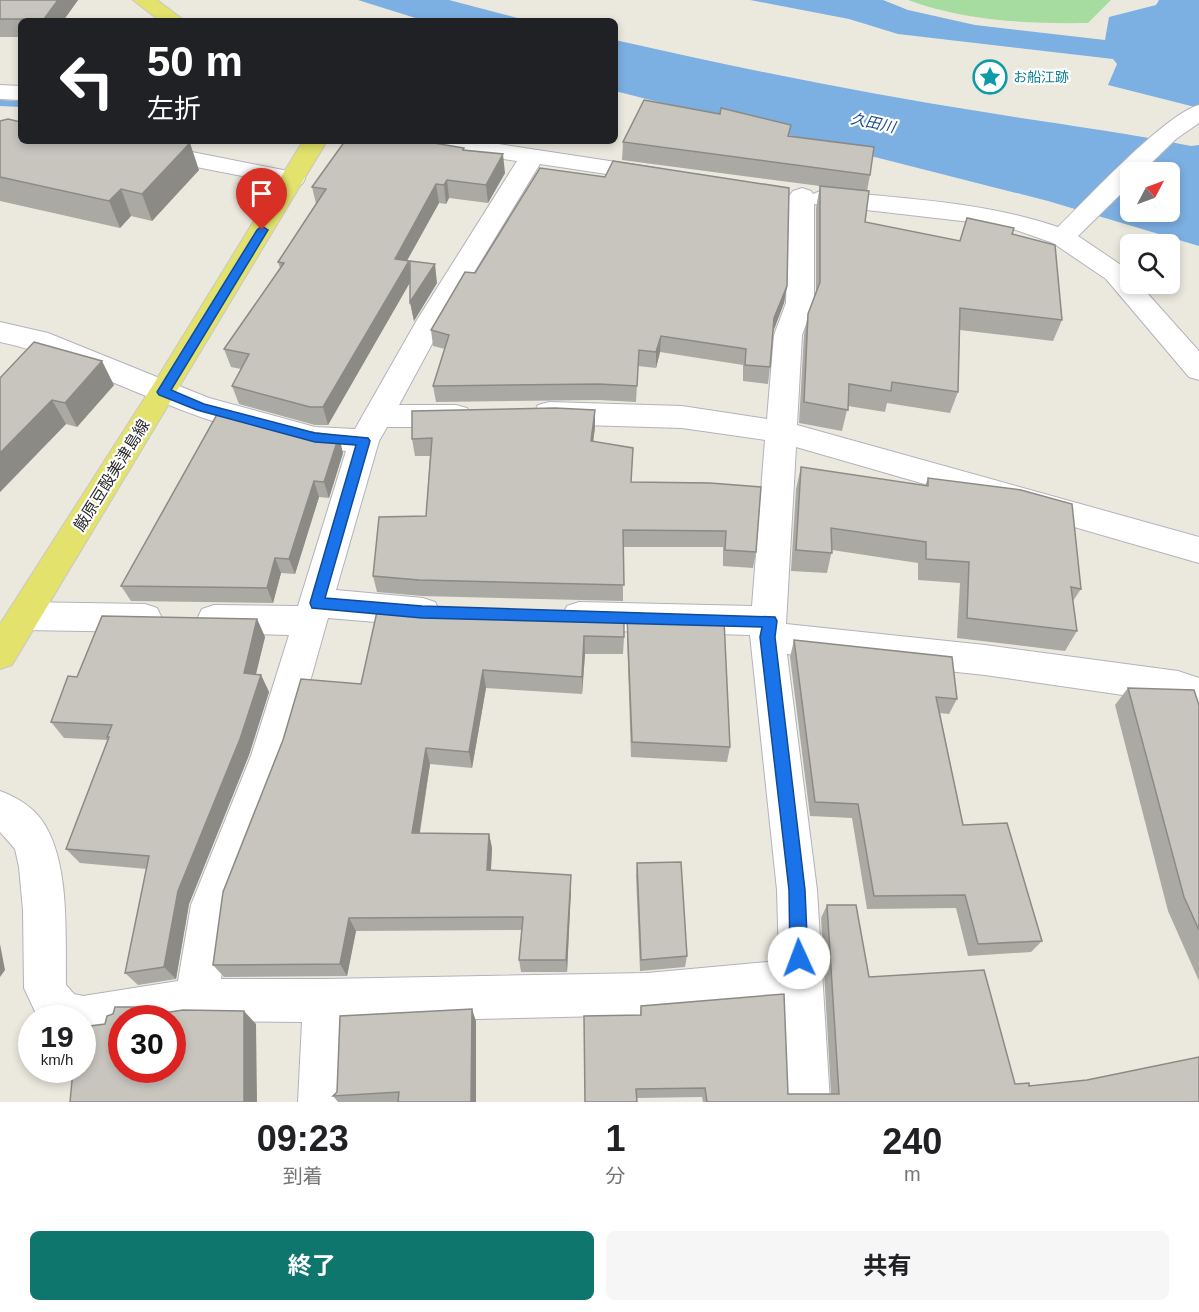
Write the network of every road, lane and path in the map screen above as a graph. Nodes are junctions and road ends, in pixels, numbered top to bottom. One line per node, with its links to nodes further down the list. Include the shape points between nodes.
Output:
1 (143, 0): 2 (main road)
2 (170, 18)
3 (0, 92): 4 (street)
4 (18, 93)
5 (1199, 112): 12 (street, via 1168,134)
6 (115, 144): 11 (street)
7 (313, 144): 11 (main road, 厳原豆酘美津島線)
8 (449, 144): 9 (street)
9 (532, 157): 10 (street); 18 (street, via 431,320)
10 (673, 177)
11 (293, 179): 15 (main road, 厳原豆酘美津島線)
12 (1062, 237): 14 (street, via 1115,273); 19 (street, via 988,216 791,194 800,303 788,335)
13 (0, 332): 15 (street, via 38,340)
14 (1199, 370)
15 (163, 392): 18 (street, via 201,407 315,438); 24 (main road, 厳原豆酘美津島線)
16 (520, 414): 19 (street, via 682,417)
17 (485, 415): 18 (street)
18 (370, 428): 21 (street)
19 (783, 432): 20 (street); 25 (street)
20 (1199, 550)
21 (314, 612): 22 (street); 24 (street); 30 (street, via 270,756 211,905)
22 (458, 613)
23 (554, 615): 25 (street)
24 (24, 616): 26 (main road, 厳原豆酘美津島線)
25 (769, 629): 27 (street); 29 (street, via 797,890)
26 (0, 654)
27 (1199, 693)
28 (0, 809): 30 (street, via 17,820 31,838 40,866 45,988 51,1002 64,1014 82,1018)
29 (800, 980): 31 (street, via 647,994); 33 (street)
30 (197, 1000): 31 (street)
31 (325, 1001): 32 (street)
32 (321, 1102)
33 (807, 1102)

